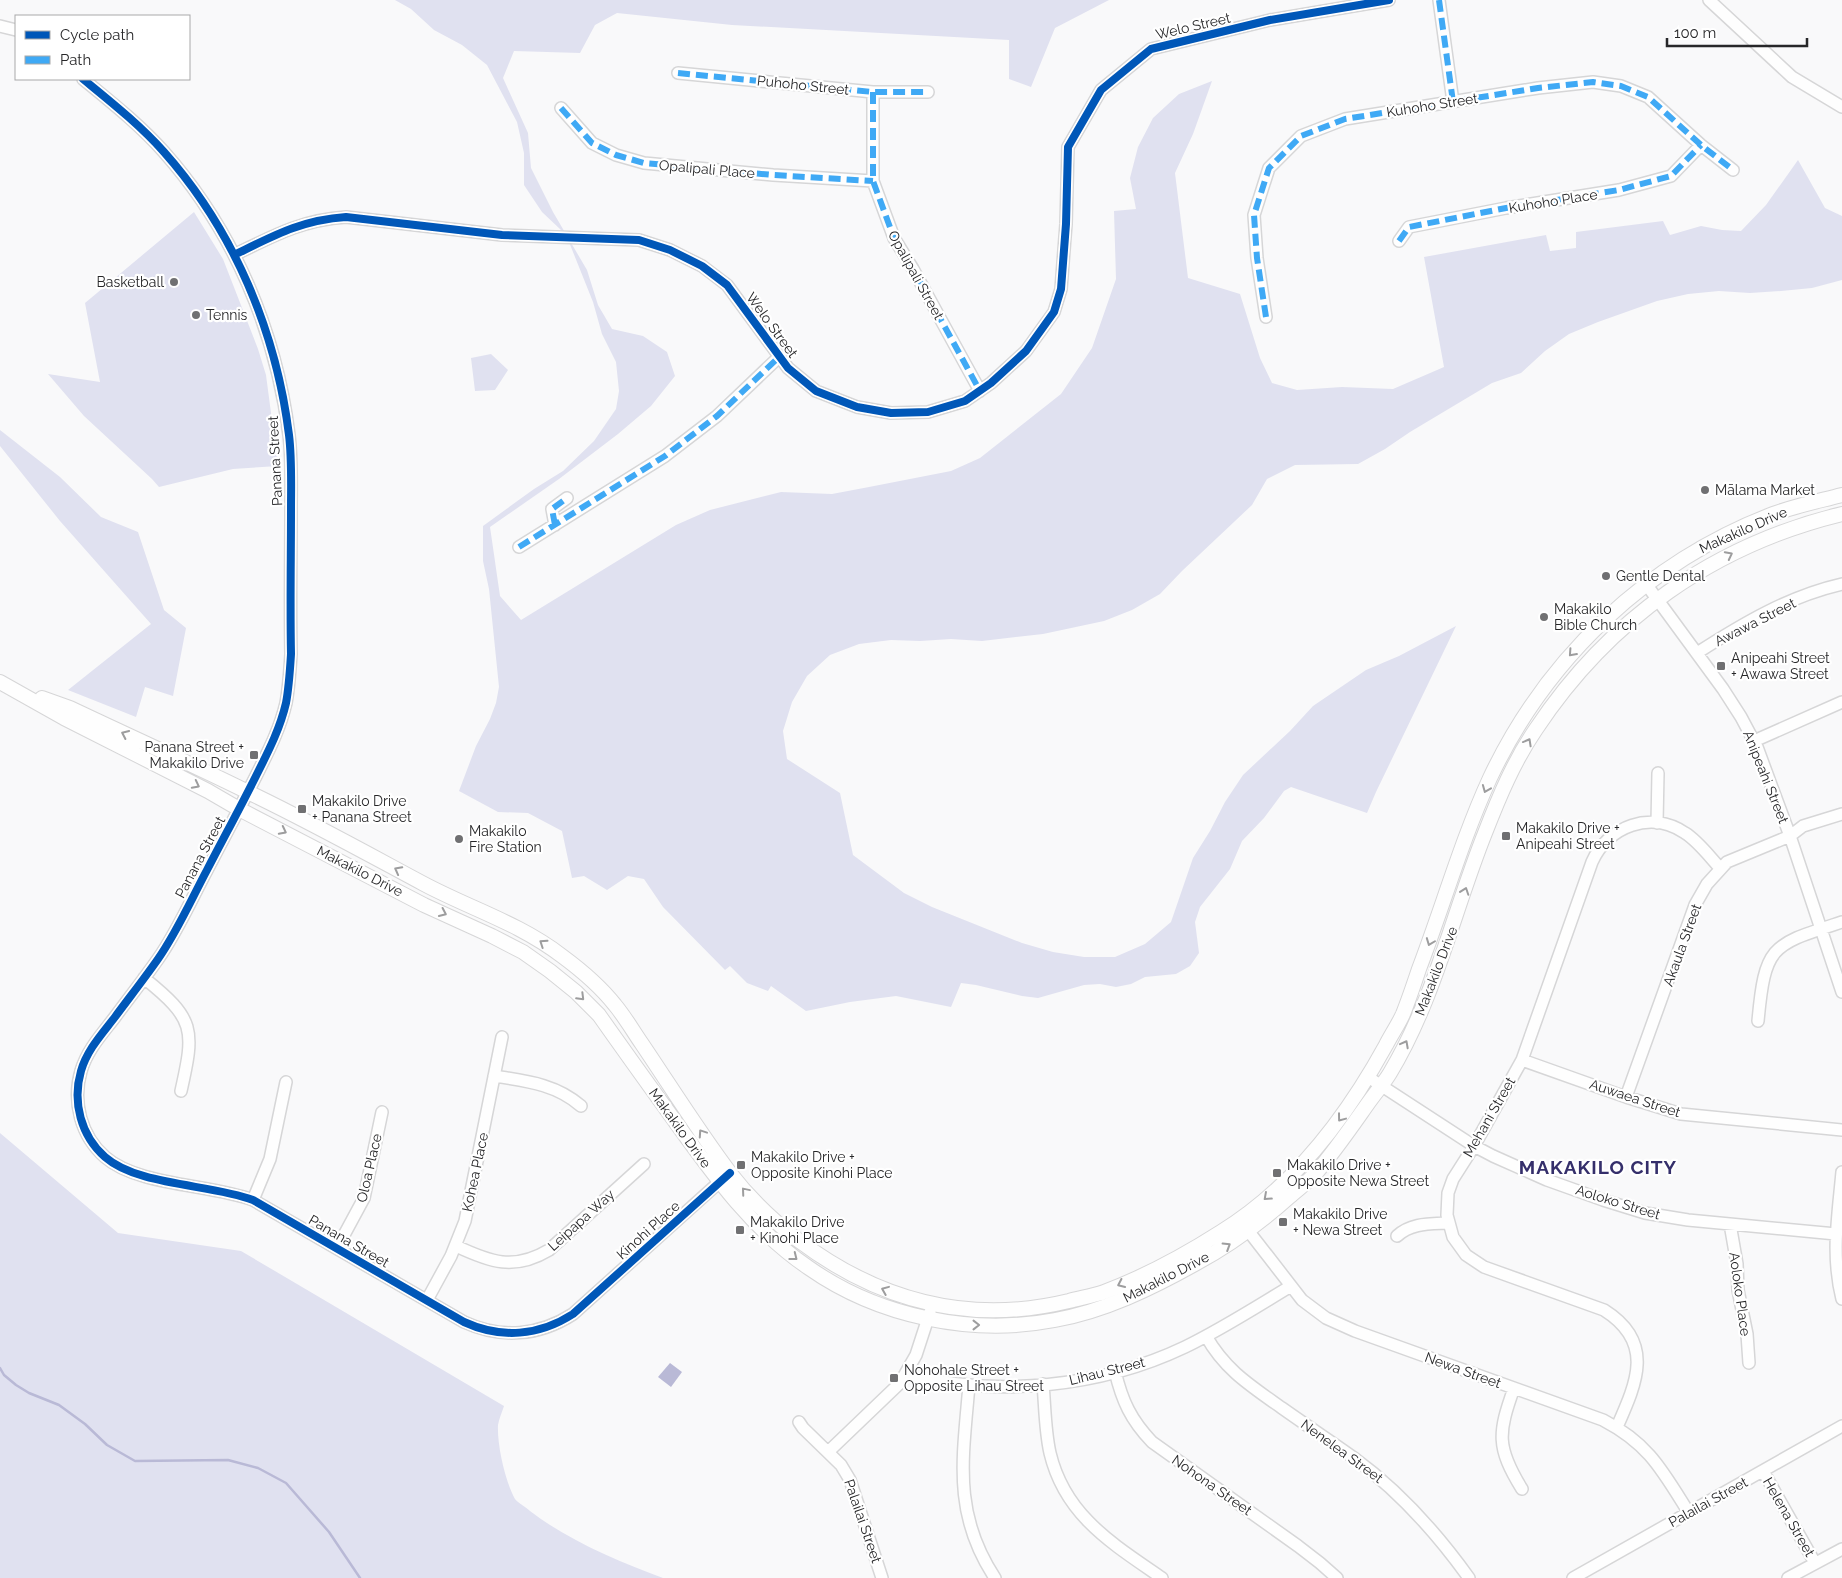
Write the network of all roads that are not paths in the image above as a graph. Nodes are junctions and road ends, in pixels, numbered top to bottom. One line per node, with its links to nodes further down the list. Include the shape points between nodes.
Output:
1 (1389, 0): 20 (street, Welo Street, via 1270,20 1151,49 1101,90 1068,147 1061,288 1054,312 1026,351)
2 (1439, 0): 10 (street)
3 (1709, 0): 11 (street, via 1792,77)
4 (0, 26): 5 (street)
5 (15, 30)
6 (678, 73): 8 (street, Puhoho Street)
7 (84, 80): 17 (street, Panana Street, via 124,112 164,152 199,196)
8 (873, 92): 9 (street, Puhoho Street); 15 (street, Opalipali Street)
9 (928, 92)
10 (1453, 102): 13 (street, Kuhoho Street, via 1593,82 1621,86 1648,97); 18 (street, Kuhoho Street, via 1345,119 1301,136 1269,168 1254,215)
11 (1842, 107)
12 (561, 108): 15 (street, Opalipali Place, via 592,143 616,155 644,163)
13 (1700, 145): 14 (street, Kuhoho Street); 16 (street, Kuhoho Place, via 1671,176 1619,190 1410,227)
14 (1733, 170)
15 (873, 181): 20 (street, Opalipali Street, via 894,238)
16 (1399, 240)
17 (234, 255): 19 (street, Welo Street, via 293,227 328,218 359,218 502,235 639,240 670,250 702,266 727,285); 34 (street, Panana Street, via 273,349 291,463 290,680 278,727)
18 (1266, 317)
19 (779, 357): 20 (street, Welo Street, via 816,391 857,407 891,413 928,412 965,401); 24 (street, via 717,416 666,456)
20 (980, 391)
21 (1842, 495): 26 (main road, Makakilo Drive, via 1774,514 1744,527 1691,554)
22 (567, 498): 24 (street, via 552,509)
23 (1842, 514): 28 (main road, Makakilo Drive, one-way to 23, via 1700,570 1752,543)
24 (555, 525): 25 (street)
25 (519, 547)
26 (1646, 584): 28 (street, Anipeahi Street); 50 (main road, Makakilo Drive, one-way to 50, via 1594,628 1554,673 1512,739 1492,775 1468,832 1403,1014)
27 (1842, 584): 29 (street, Awawa Street, via 1786,603 1739,626)
28 (1658, 598): 29 (street, Anipeahi Street); 52 (main road, Makakilo Drive, one-way to 28, via 1416,1023 1435,978 1505,783 1534,732 1568,684 1608,641)
29 (1697, 653): 32 (street, Anipeahi Street, via 1728,696)
30 (0, 682): 34 (main road, Makakilo Drive, one-way to 30, via 70,708); 35 (main road, Makakilo Drive, one-way to 35)
31 (1842, 702): 32 (street)
32 (1754, 741): 38 (street, Anipeahi Street)
33 (1658, 773): 37 (street)
34 (248, 792): 35 (street, Panana Street); 40 (main road, Makakilo Drive, one-way to 34)
35 (239, 809): 41 (main road, Makakilo Drive, one-way to 41); 44 (street, Panana Street, via 168,943)
36 (1842, 814): 38 (street, Akaula Street, via 1803,826)
37 (1657, 822): 39 (street, Mehani Street, via 1684,832); 48 (street, Mehani Street, via 1621,829 1595,855)
38 (1790, 836): 39 (street, Akaula Street, via 1727,862); 43 (street, Anipeahi Street)
39 (1720, 868): 54 (street, Akaula Street, via 1695,905)
40 (433, 888): 41 (main road); 61 (main road, Makakilo Drive, one-way to 40, via 614,1003 589,978 532,936)
41 (424, 904): 62 (main road, Makakilo Drive, one-way to 62, via 523,952 576,992 599,1016)
42 (1842, 922): 43 (street)
43 (1821, 929): 45 (street, Anipeahi Street); 46 (street, via 1788,941 1772,956 1766,966)
44 (144, 978): 53 (street, via 175,1005 186,1024 190,1052); 63 (street, Panana Street, via 94,1044 81,1068 77,1098 80,1117 88,1135 106,1158 132,1172)
45 (1842, 992)
46 (1758, 1021)
47 (502, 1037): 49 (street, Kohea Place)
48 (1522, 1060): 54 (street, Auwaea Street); 58 (street, Mehani Street)
49 (494, 1076): 55 (street, via 552,1087); 69 (street, Kohea Place, via 469,1202)
50 (1368, 1077): 52 (street, Aoloko Street); 66 (main road, Makakilo Drive, one-way to 66, via 1342,1117 1306,1160)
51 (286, 1082): 63 (street, via 270,1159)
52 (1381, 1086): 58 (street, Aoloko Street); 66 (main road, Makakilo Drive, via 1314,1175 1269,1215)
53 (181, 1091)
54 (1626, 1096): 57 (street, Auwaea Street, via 1681,1114)
55 (581, 1106)
56 (382, 1112): 70 (street, Oloa Place, via 364,1198)
57 (1842, 1130)
58 (1474, 1146): 64 (street, Mehani Street, via 1450,1186 1446,1208); 65 (street, Aoloko Street, via 1547,1180 1645,1213)
59 (644, 1164): 69 (street, Leipapa Way, via 549,1250 535,1257 520,1262 496,1262)
60 (1842, 1172): 67 (street)
61 (730, 1173): 62 (street, Kinohi Place); 75 (main road, Makakilo Drive, one-way to 61, via 853,1276 821,1257 762,1210)
62 (719, 1182): 74 (street, Kinohi Place); 75 (main road, Makakilo Drive, one-way to 75, via 779,1246 811,1270 882,1307)
63 (253, 1200): 70 (street, Panana Street)
64 (1448, 1223): 68 (street, via 1417,1225); 85 (street, Mehani Street, via 1461,1249 1478,1264 1597,1307 1621,1324 1633,1343 1637,1372 1635,1387)
65 (1730, 1224): 67 (street, Aoloko Street); 77 (street, Aoloko Place)
66 (1244, 1225): 71 (street, Newa Street); 75 (main road, Makakilo Drive, via 1101,1293 1053,1305)
67 (1836, 1234): 72 (street, via 1836,1265)
68 (1397, 1236)
69 (456, 1246): 73 (street, Kohea Place)
70 (337, 1248): 73 (street, Panana Street)
71 (1291, 1286): 76 (street, Lihau Street); 82 (street, Newa Street, via 1313,1310 1340,1326)
72 (1842, 1299)
73 (427, 1300): 74 (street, Panana Street, via 476,1327 513,1334 551,1326)
74 (584, 1306)
75 (930, 1312): 79 (street, via 921,1343)
76 (1206, 1336): 78 (street, Lihau Street, via 1135,1366); 96 (street, Nenelea Street, via 1219,1357 1243,1380 1389,1486 1449,1550)
77 (1749, 1363)
78 (1115, 1371): 80 (street, Lihau Street, via 1085,1379); 95 (street, Nohona Street, via 1128,1411 1152,1442 1298,1546)
79 (906, 1374): 81 (street, Lihau Street); 86 (street, via 893,1391)
80 (1043, 1384): 81 (street, Lihau Street); 94 (street, via 1050,1454 1071,1502 1107,1540)
81 (969, 1385): 93 (street, via 962,1469 964,1499 977,1547)
82 (1514, 1388): 85 (street, Newa Street); 88 (street, via 1503,1420 1502,1446 1507,1463)
83 (799, 1422): 86 (street, Palailai Street)
84 (1842, 1426): 87 (street, Palailai Street)
85 (1617, 1427): 89 (street, Newa Street, via 1655,1459)
86 (828, 1452): 92 (street, Palailai Street, via 841,1465 854,1488)
87 (1762, 1471): 89 (street, Palailai Street); 91 (street, Helena Street)
88 (1522, 1489)
89 (1689, 1512): 97 (street, Palailai Street)
90 (1842, 1549): 91 (street)
91 (1815, 1563): 98 (street)
92 (882, 1578)
93 (995, 1578)
94 (1162, 1578)
95 (1337, 1578)
96 (1469, 1578)
97 (1573, 1578)
98 (1788, 1578)

